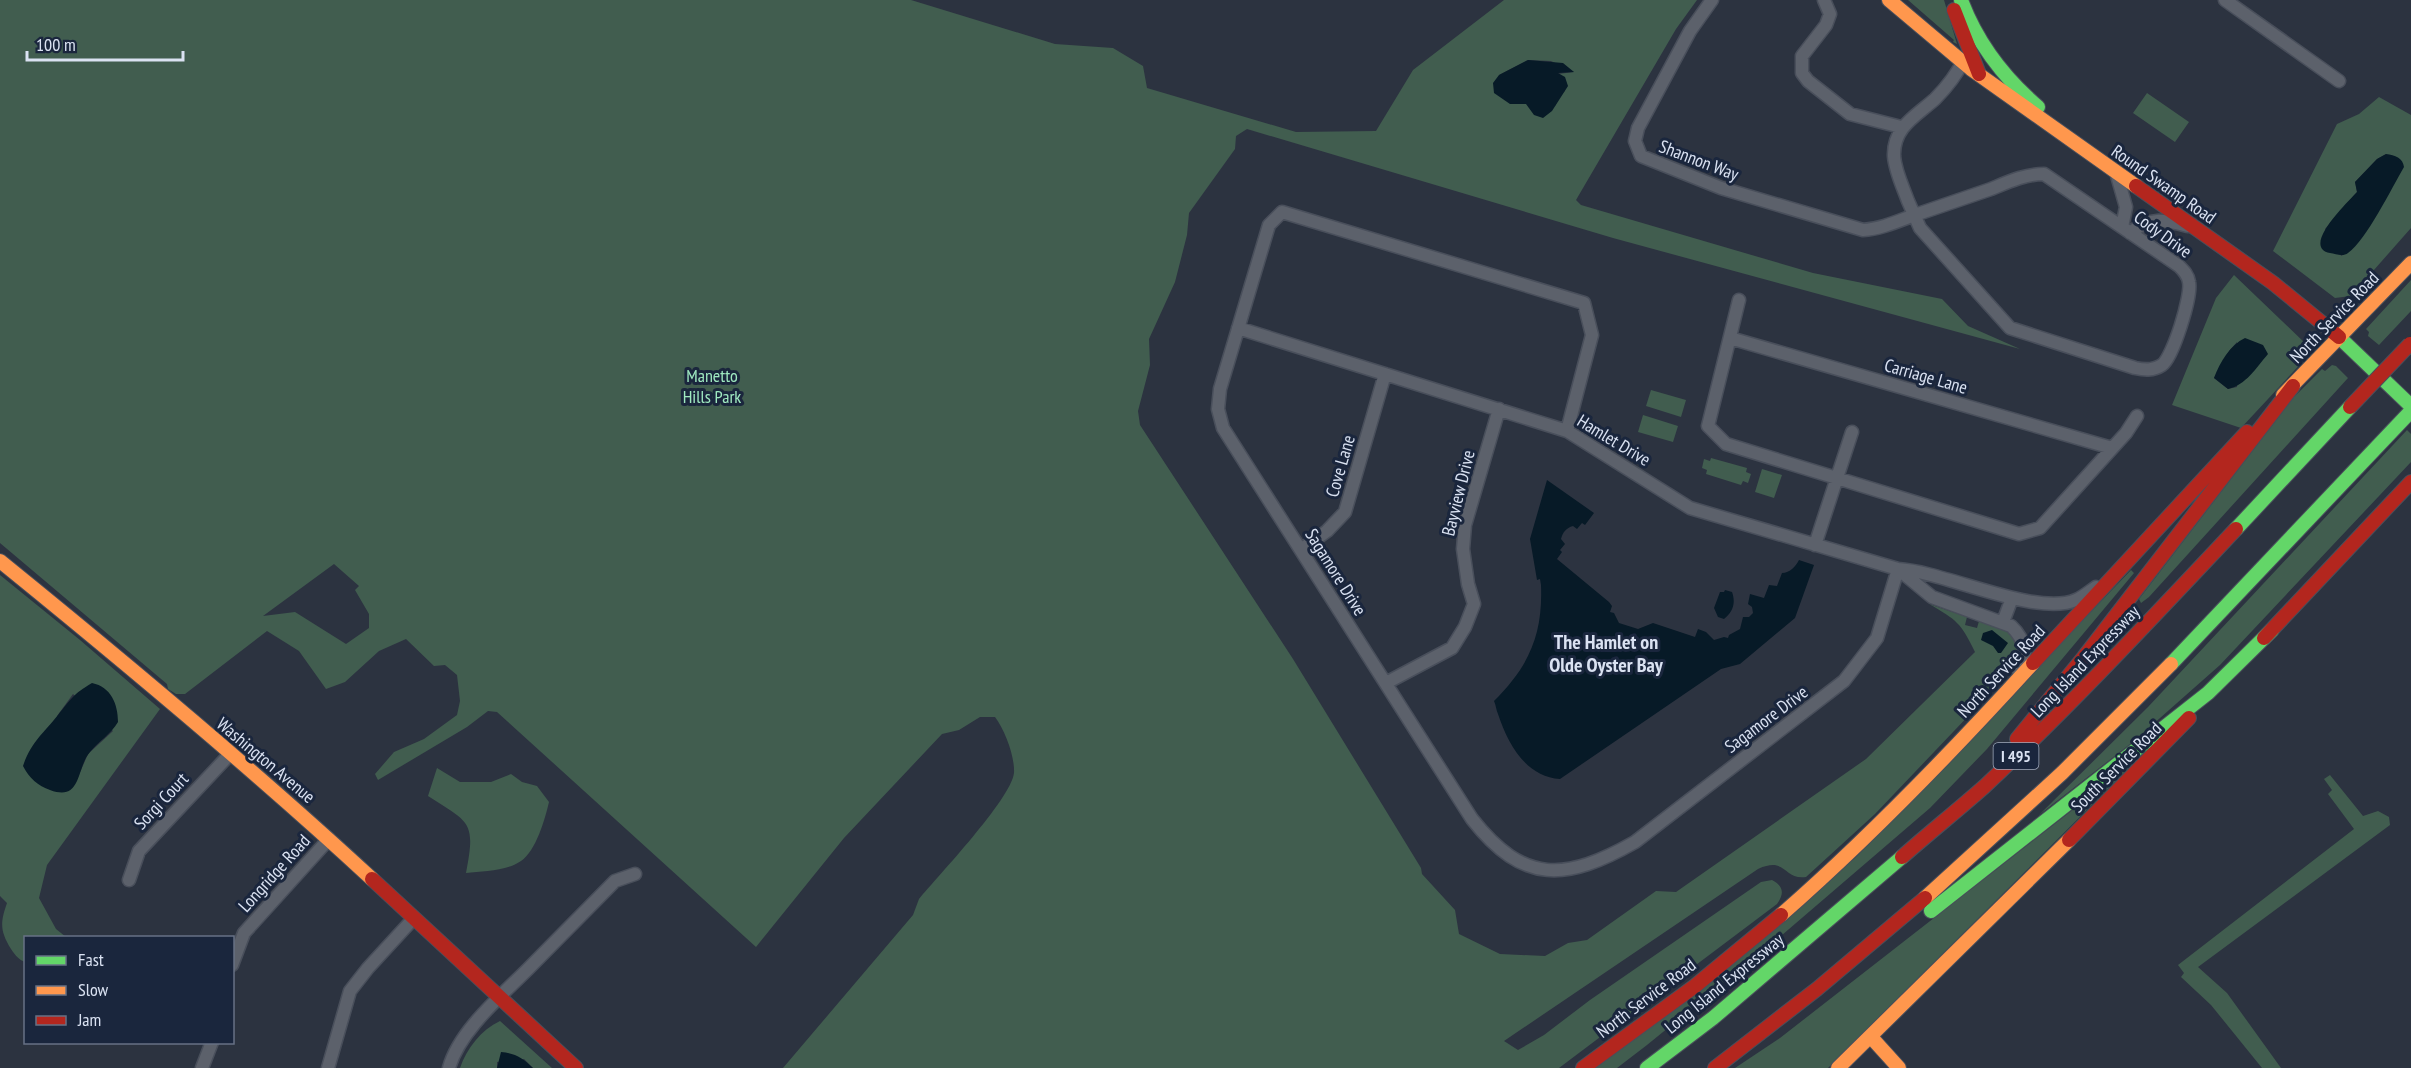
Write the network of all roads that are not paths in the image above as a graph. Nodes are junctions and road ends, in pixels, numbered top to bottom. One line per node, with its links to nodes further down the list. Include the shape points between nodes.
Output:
1 (1712, 0): 13 (street, Shannon Way, via 1690,31 1638,128 1635,141 1641,156 1721,188 1856,229 1871,230)
2 (1824, 0): 10 (street, via 1830,14 1802,56 1802,73 1850,114)
3 (1888, 0): 8 (main road)
4 (1951, 0): 8 (main road)
5 (1961, 0): 7 (main road)
6 (2224, 0): 9 (street)
7 (1974, 30): 8 (street); 11 (main road, via 2007,78)
8 (1965, 57): 10 (street, via 1937,97); 11 (main road, Round Swamp Road, via 1982,78)
9 (2339, 81)
10 (1901, 127): 13 (street, Cody Drive, via 1894,157)
11 (2074, 145): 12 (main road, Round Swamp Road)
12 (2116, 172): 14 (main road, Round Swamp Road); 15 (street, via 2126,207)
13 (1915, 215): 15 (street, Cody Drive, via 2032,174 2044,174); 15 (street, Cody Drive, via 1920,228 2010,328 2147,370 2157,368 2168,357 2189,280 2179,266)
14 (2196, 228): 15 (street, via 2152,220); 19 (main road, Round Swamp Road)
15 (2126, 230)
16 (2411, 262): 19 (main road, North Service Road)
17 (1739, 300): 20 (street)
18 (1238, 328): 22 (street, Hamlet Drive); 28 (street, Sagamore Drive, via 1269,225 1282,212 1569,298 1584,303 1592,335); 34 (street, Sagamore Drive, via 1220,388 1218,410 1223,428)
19 (2339, 337): 23 (main road, North Service Road); 24 (main road, Round Swamp Road)
20 (1730, 338): 30 (street, Carriage Lane); 31 (street, via 1708,426 1726,444)
21 (2410, 343): 44 (main road, Long Island Expressway / I 495, bridge, via 2077,696)
22 (1385, 374): 25 (street, Hamlet Drive); 34 (street, Cove Lane, via 1345,512)
23 (2293, 386): 37 (main road, North Service Road); 44 (main road)
24 (2411, 406)
25 (1499, 409): 28 (street, Hamlet Drive); 41 (street, Bayview Drive, via 1465,525 1463,549 1474,604 1465,627 1452,648)
26 (2411, 411): 53 (main road, I 495, via 2116,721 2012,821)
27 (2137, 416): 30 (street)
28 (1567, 431): 33 (street, Hamlet Drive, via 1689,508)
29 (1852, 432): 31 (street)
30 (2112, 448): 31 (street, via 2040,528 2019,534)
31 (1836, 478): 33 (street)
32 (2411, 482): 40 (main road, South Service Road)
33 (1815, 545): 36 (street, Hamlet Drive)
34 (1301, 550): 41 (street, Sagamore Drive)
35 (0, 561): 43 (main road, Washington Avenue)
36 (1898, 569): 38 (street, Hamlet Drive, via 1919,570); 39 (street, Hamlet Drive, via 1932,597); 41 (street, Sagamore Drive, via 1877,638 1844,681 1635,842 1603,860 1572,870 1543,869 1517,862 1489,841)
37 (2113, 576): 38 (street, Hamlet Drive, via 2076,600 2056,604); 42 (main road, North Service Road)
38 (2012, 598): 39 (street)
39 (2003, 622): 42 (street, Hamlet Drive, via 2021,636 2024,650 2024,666)
40 (2272, 630): 51 (main road, South Service Road, via 2141,768); 53 (main road, via 2208,693 1874,956)
41 (1386, 683)
42 (2013, 686): 58 (main road, North Service Road, via 1920,784 1802,898 1701,980)
43 (231, 753): 45 (main road, Washington Avenue); 47 (street, Sorgi Court, via 139,851)
44 (1983, 787): 59 (main road, Long Island Expressway / I 495, via 1713,1018)
45 (329, 839): 48 (main road, Washington Avenue); 49 (street, Longridge Road, via 244,933)
46 (635, 874): 50 (street, via 615,881)
47 (129, 879)
48 (414, 918): 50 (main road, Washington Avenue); 55 (street, via 350,991)
49 (234, 959)
50 (500, 998): 56 (street, via 465,1035); 57 (main road, Washington Avenue)
51 (1870, 1037): 61 (main road, South Service Road); 62 (main road)
52 (211, 1044): 54 (street)
53 (1733, 1055): 60 (main road, I 495)
54 (202, 1068)
55 (328, 1068)
56 (449, 1068)
57 (576, 1068)
58 (1582, 1068)
59 (1647, 1068)
60 (1715, 1068)
61 (1838, 1068)
62 (1899, 1068)

